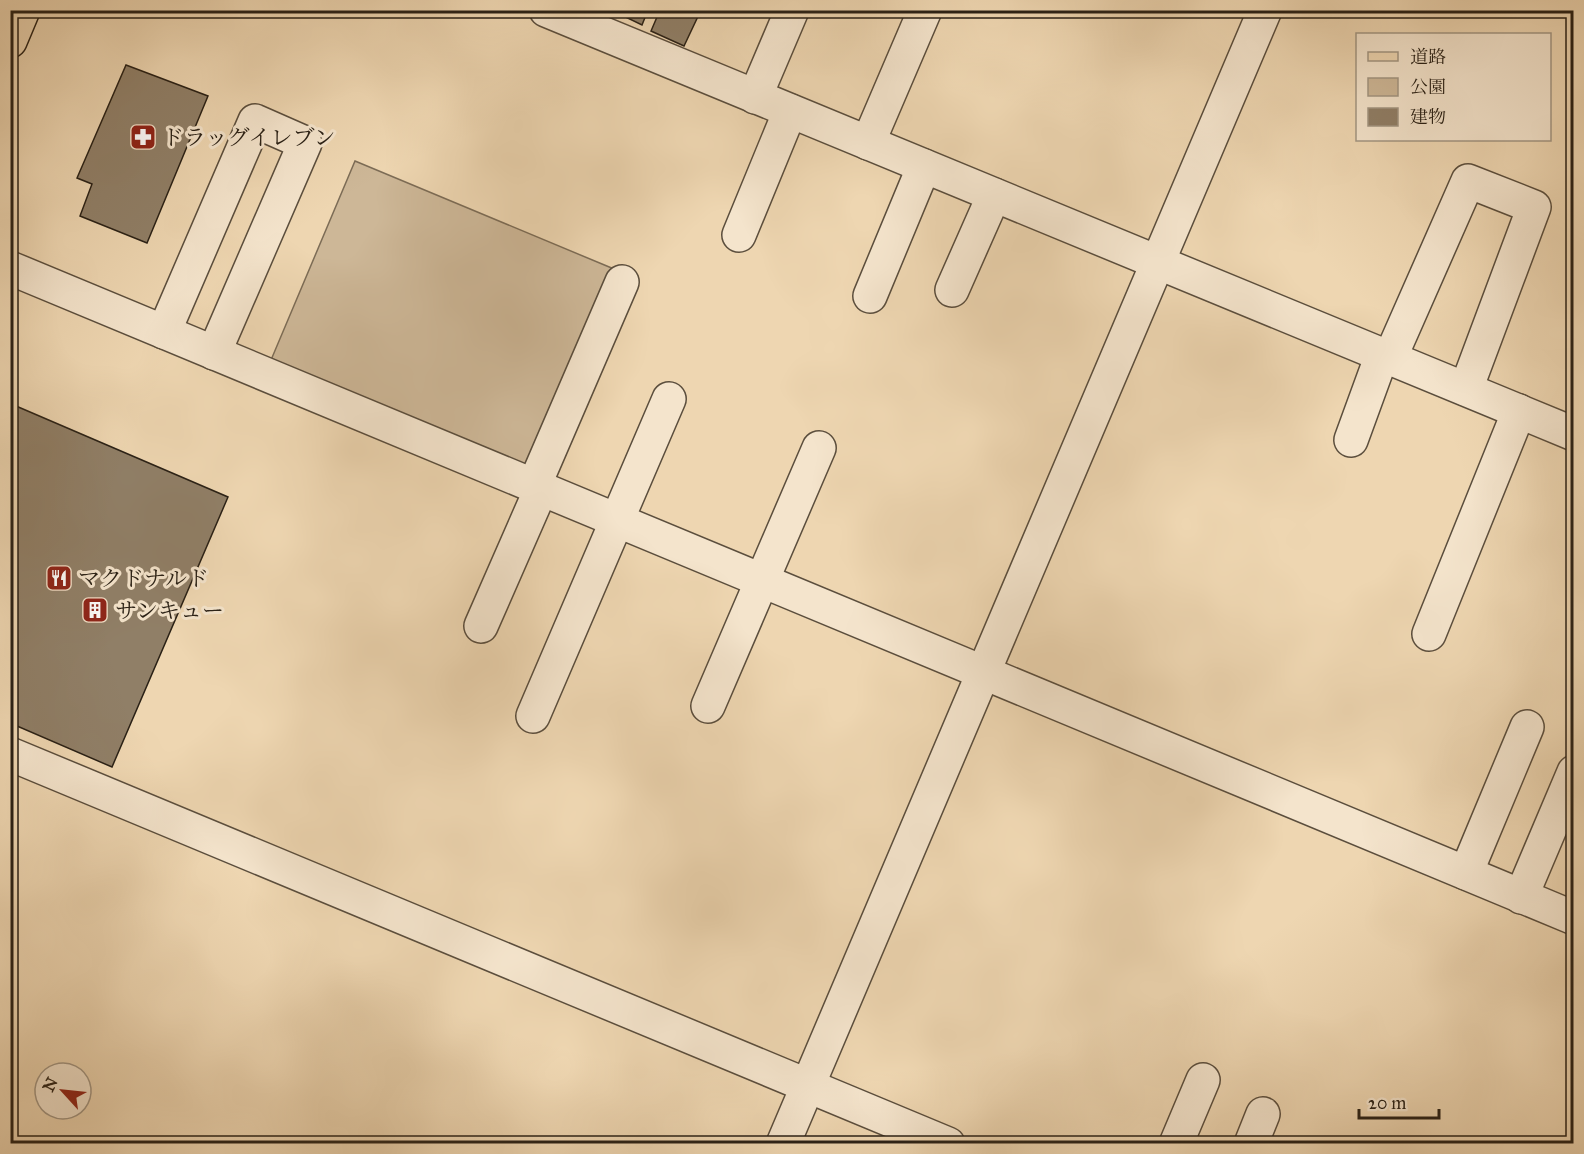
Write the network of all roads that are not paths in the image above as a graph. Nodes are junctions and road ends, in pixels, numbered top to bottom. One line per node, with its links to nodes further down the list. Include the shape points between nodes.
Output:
1 (23, 10): 6 (main road)
2 (546, 10): 7 (street)
3 (792, 10): 7 (street)
4 (925, 10): 9 (street)
5 (1265, 10): 13 (street)
6 (10, 41)
7 (755, 97): 8 (street)
8 (790, 111): 9 (street); 12 (street)
9 (868, 143): 10 (street)
10 (924, 166): 11 (street); 17 (street)
11 (994, 195): 13 (street); 16 (street)
12 (739, 235)
13 (1158, 263): 20 (street); 32 (street)
14 (10, 268): 18 (street)
15 (622, 282): 27 (street)
16 (952, 290)
17 (870, 296)
18 (164, 332): 19 (street); 19 (street, via 255,121 305,143)
19 (214, 353): 27 (street)
20 (1386, 356): 21 (street); 21 (street, via 1468,181 1534,207); 25 (street)
21 (1466, 389): 23 (street)
22 (669, 399): 28 (street)
23 (1519, 411): 24 (street); 31 (street)
24 (1574, 434)
25 (1351, 440)
26 (819, 448): 29 (street)
27 (537, 487): 28 (street); 30 (street)
28 (617, 520): 29 (street); 34 (street)
29 (762, 581): 32 (street); 33 (street)
30 (481, 626)
31 (1429, 634)
32 (983, 673): 38 (street); 42 (street)
33 (708, 706)
34 (533, 716)
35 (1527, 727): 38 (street)
36 (10, 754): 42 (street)
37 (1574, 772): 39 (street)
38 (1466, 873): 39 (street)
39 (1521, 897): 40 (street)
40 (1574, 918)
41 (1203, 1080): 46 (street)
42 (808, 1086): 44 (street); 45 (street)
43 (1263, 1114): 47 (street)
44 (783, 1143)
45 (948, 1143)
46 (1176, 1143)
47 (1251, 1143)

